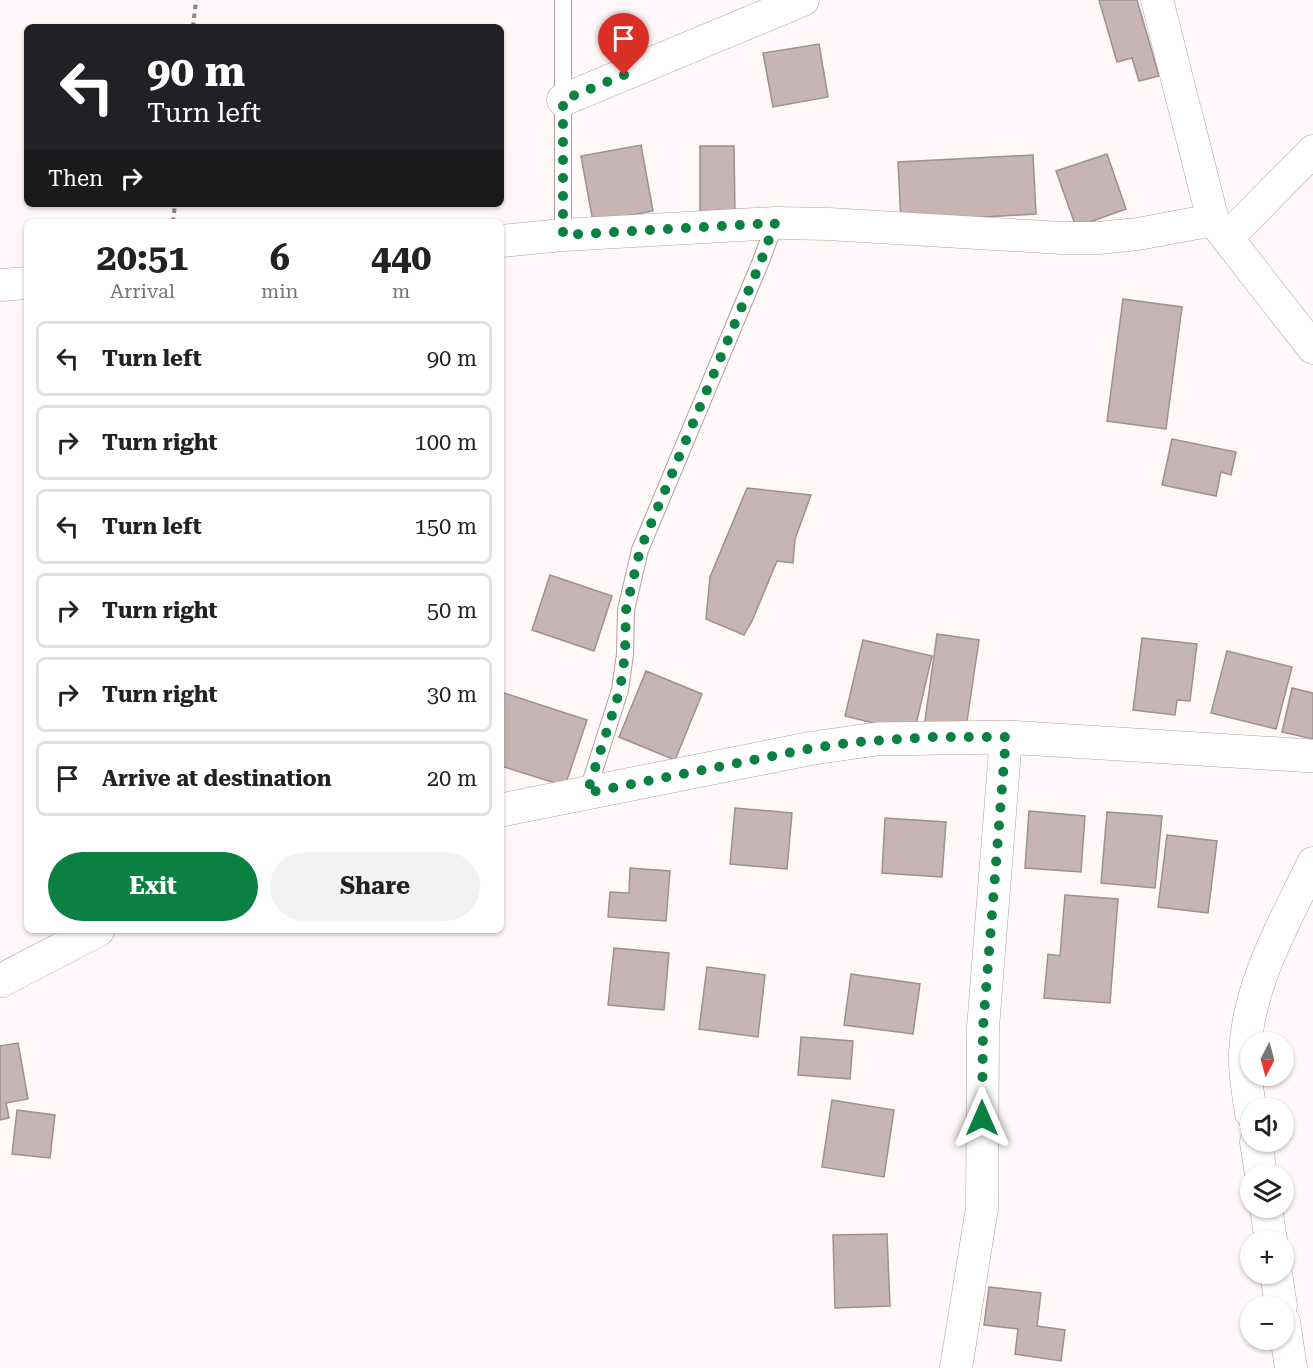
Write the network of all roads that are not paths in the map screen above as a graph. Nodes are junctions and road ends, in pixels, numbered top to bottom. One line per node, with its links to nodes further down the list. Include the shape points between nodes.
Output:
1 (563, 0): 4 (lane)
2 (803, 0): 4 (street)
3 (1157, 0): 7 (street)
4 (563, 100): 8 (lane)
5 (1313, 151): 7 (street)
6 (775, 223): 7 (street, via 1062,238); 8 (street); 15 (lane, via 640,550 626,610 620,690)
7 (1220, 229): 12 (street)
8 (563, 235): 9 (street)
9 (504, 241)
10 (24, 283): 11 (street)
11 (0, 285)
12 (1313, 348)
13 (1006, 737): 14 (street); 15 (street, via 856,742); 22 (street, via 983,1028 982,1208)
14 (1313, 756)
15 (587, 793): 16 (street)
16 (504, 809)
17 (1313, 863): 20 (street, via 1253,1000 1245,1054)
18 (92, 933): 19 (street)
19 (0, 981)
20 (1249, 1098)
21 (1288, 1350): 23 (street)
22 (956, 1368)
23 (1291, 1368)

